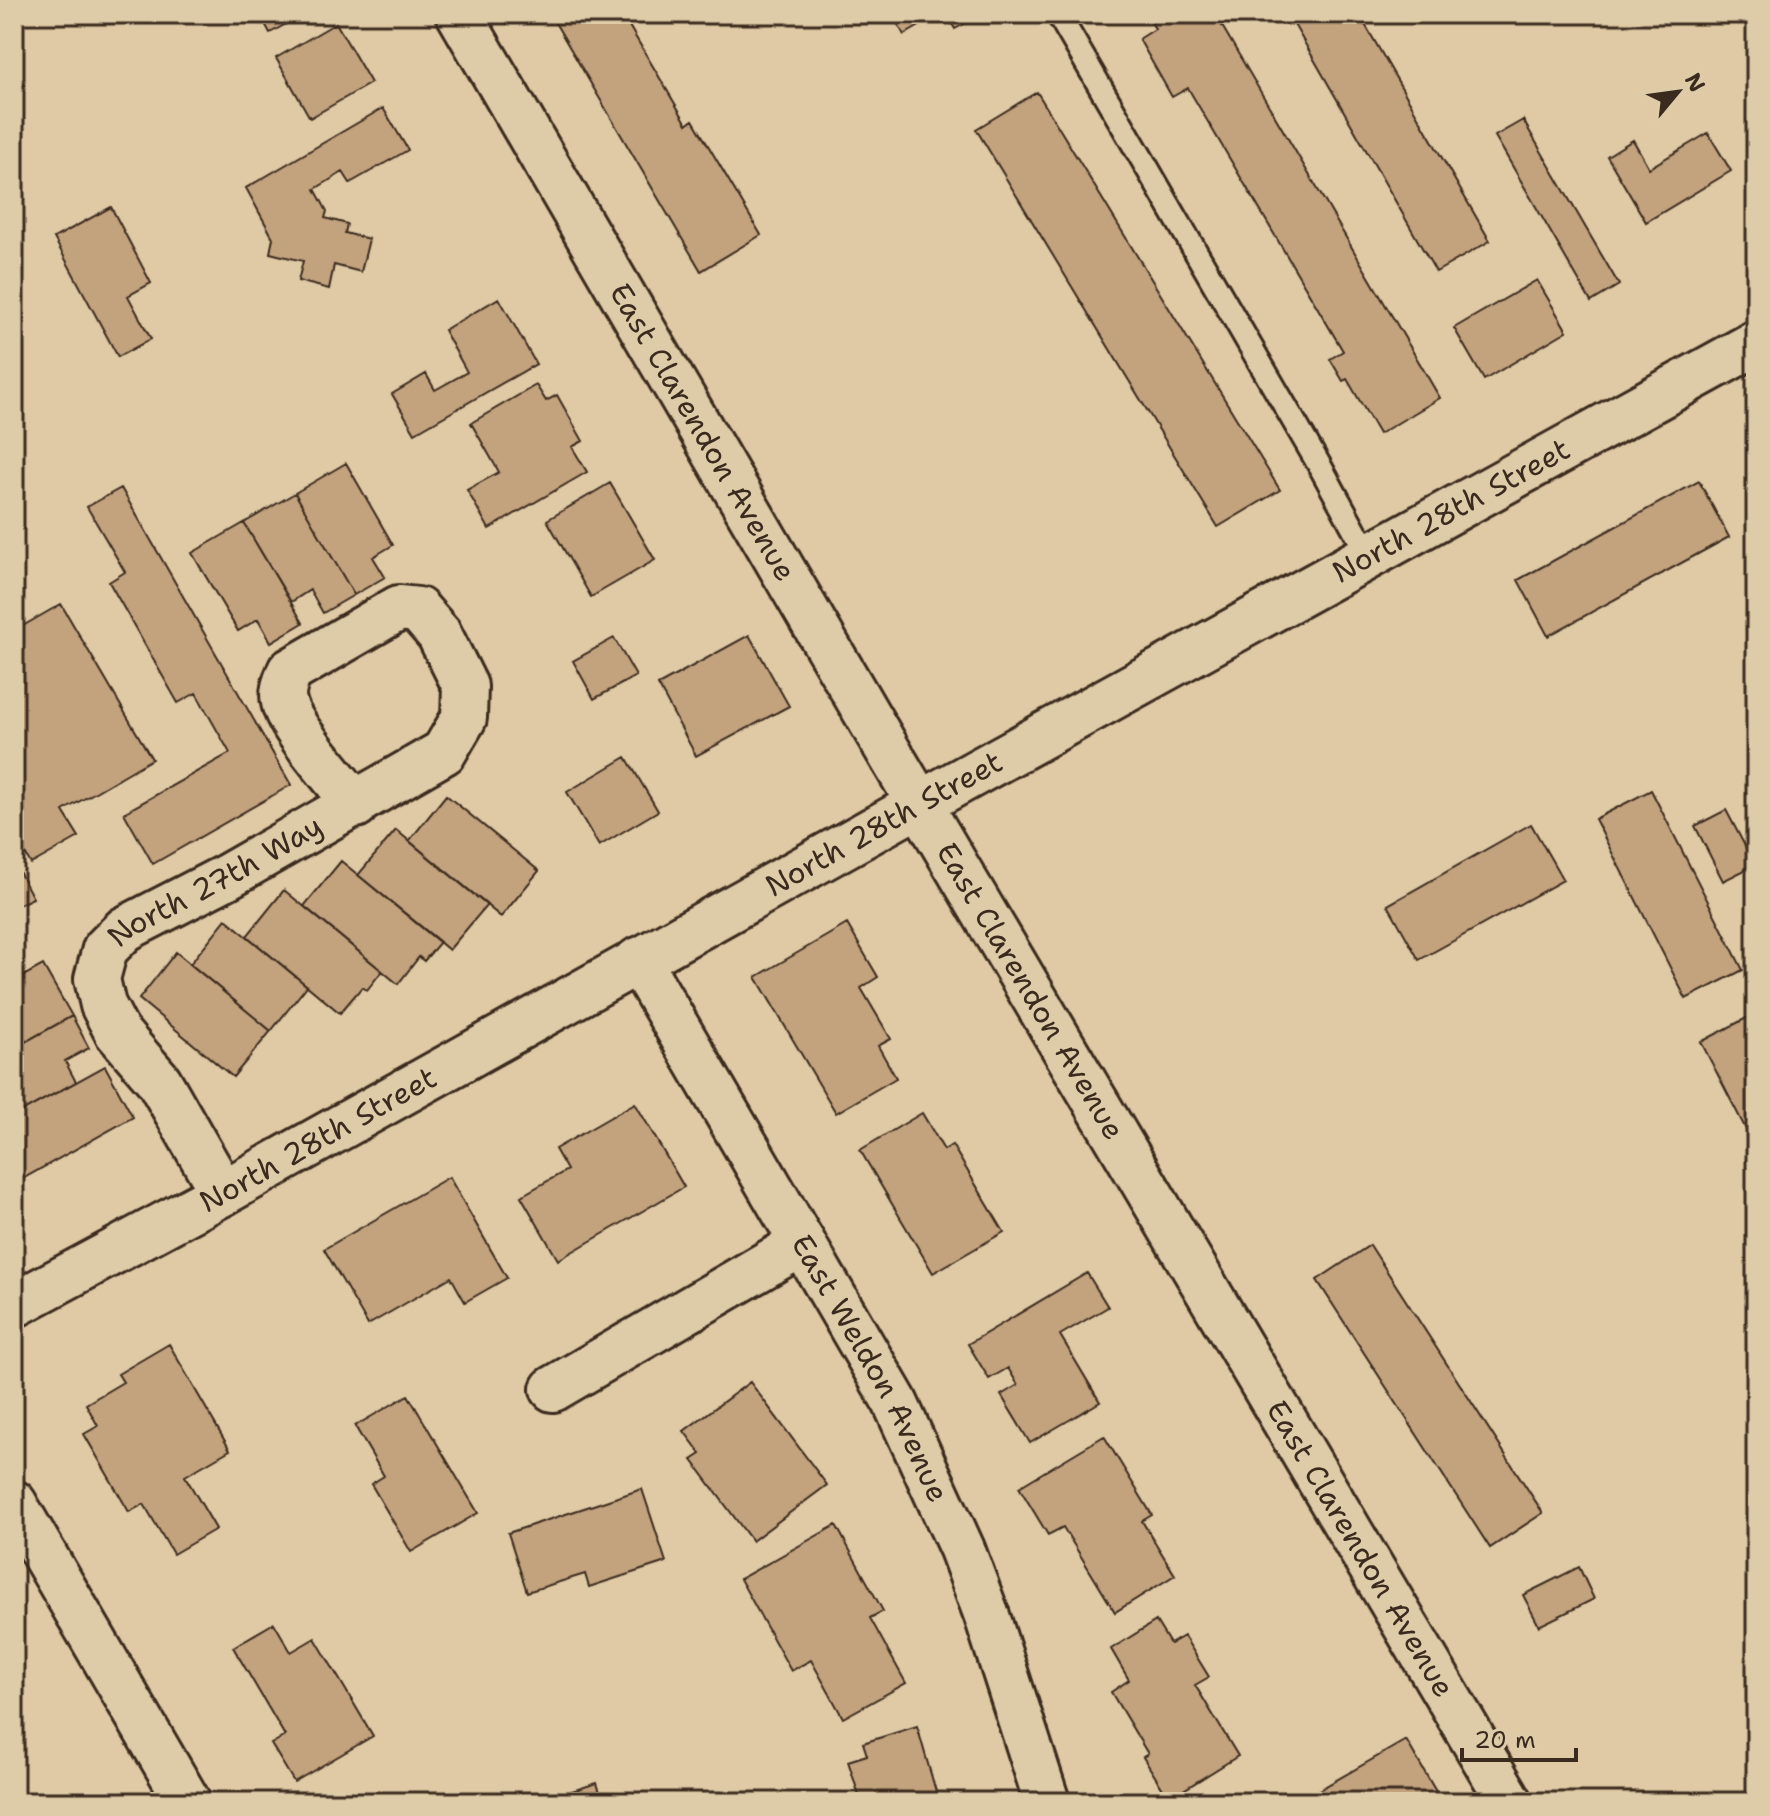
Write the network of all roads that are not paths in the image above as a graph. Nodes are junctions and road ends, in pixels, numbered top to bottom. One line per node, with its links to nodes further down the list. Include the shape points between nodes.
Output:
1 (459, 14): 5 (street, East Clarendon Avenue)
2 (1058, 14): 4 (lane)
3 (1756, 343): 4 (street, North 28th Street)
4 (1369, 556): 5 (street, North 28th Street)
5 (920, 803): 7 (street, North 28th Street); 15 (street, East Clarendon Avenue)
6 (356, 805): 6 (street, North 27th Way, via 444,752 464,718 465,686 439,634 418,610 399,608 290,671 283,687 292,721); 8 (street, North 27th Way, via 125,929 105,949 97,979 103,1005 117,1032 159,1081)
7 (638, 960): 8 (street, North 28th Street); 9 (street, East Weldon Avenue)
8 (223, 1193): 10 (street, North 28th Street)
9 (803, 1243): 11 (street); 14 (street, East Weldon Avenue, via 895,1402 962,1549)
10 (14, 1305)
11 (553, 1389)
12 (14, 1503): 13 (street)
13 (188, 1802)
14 (1047, 1802)
15 (1510, 1802)

